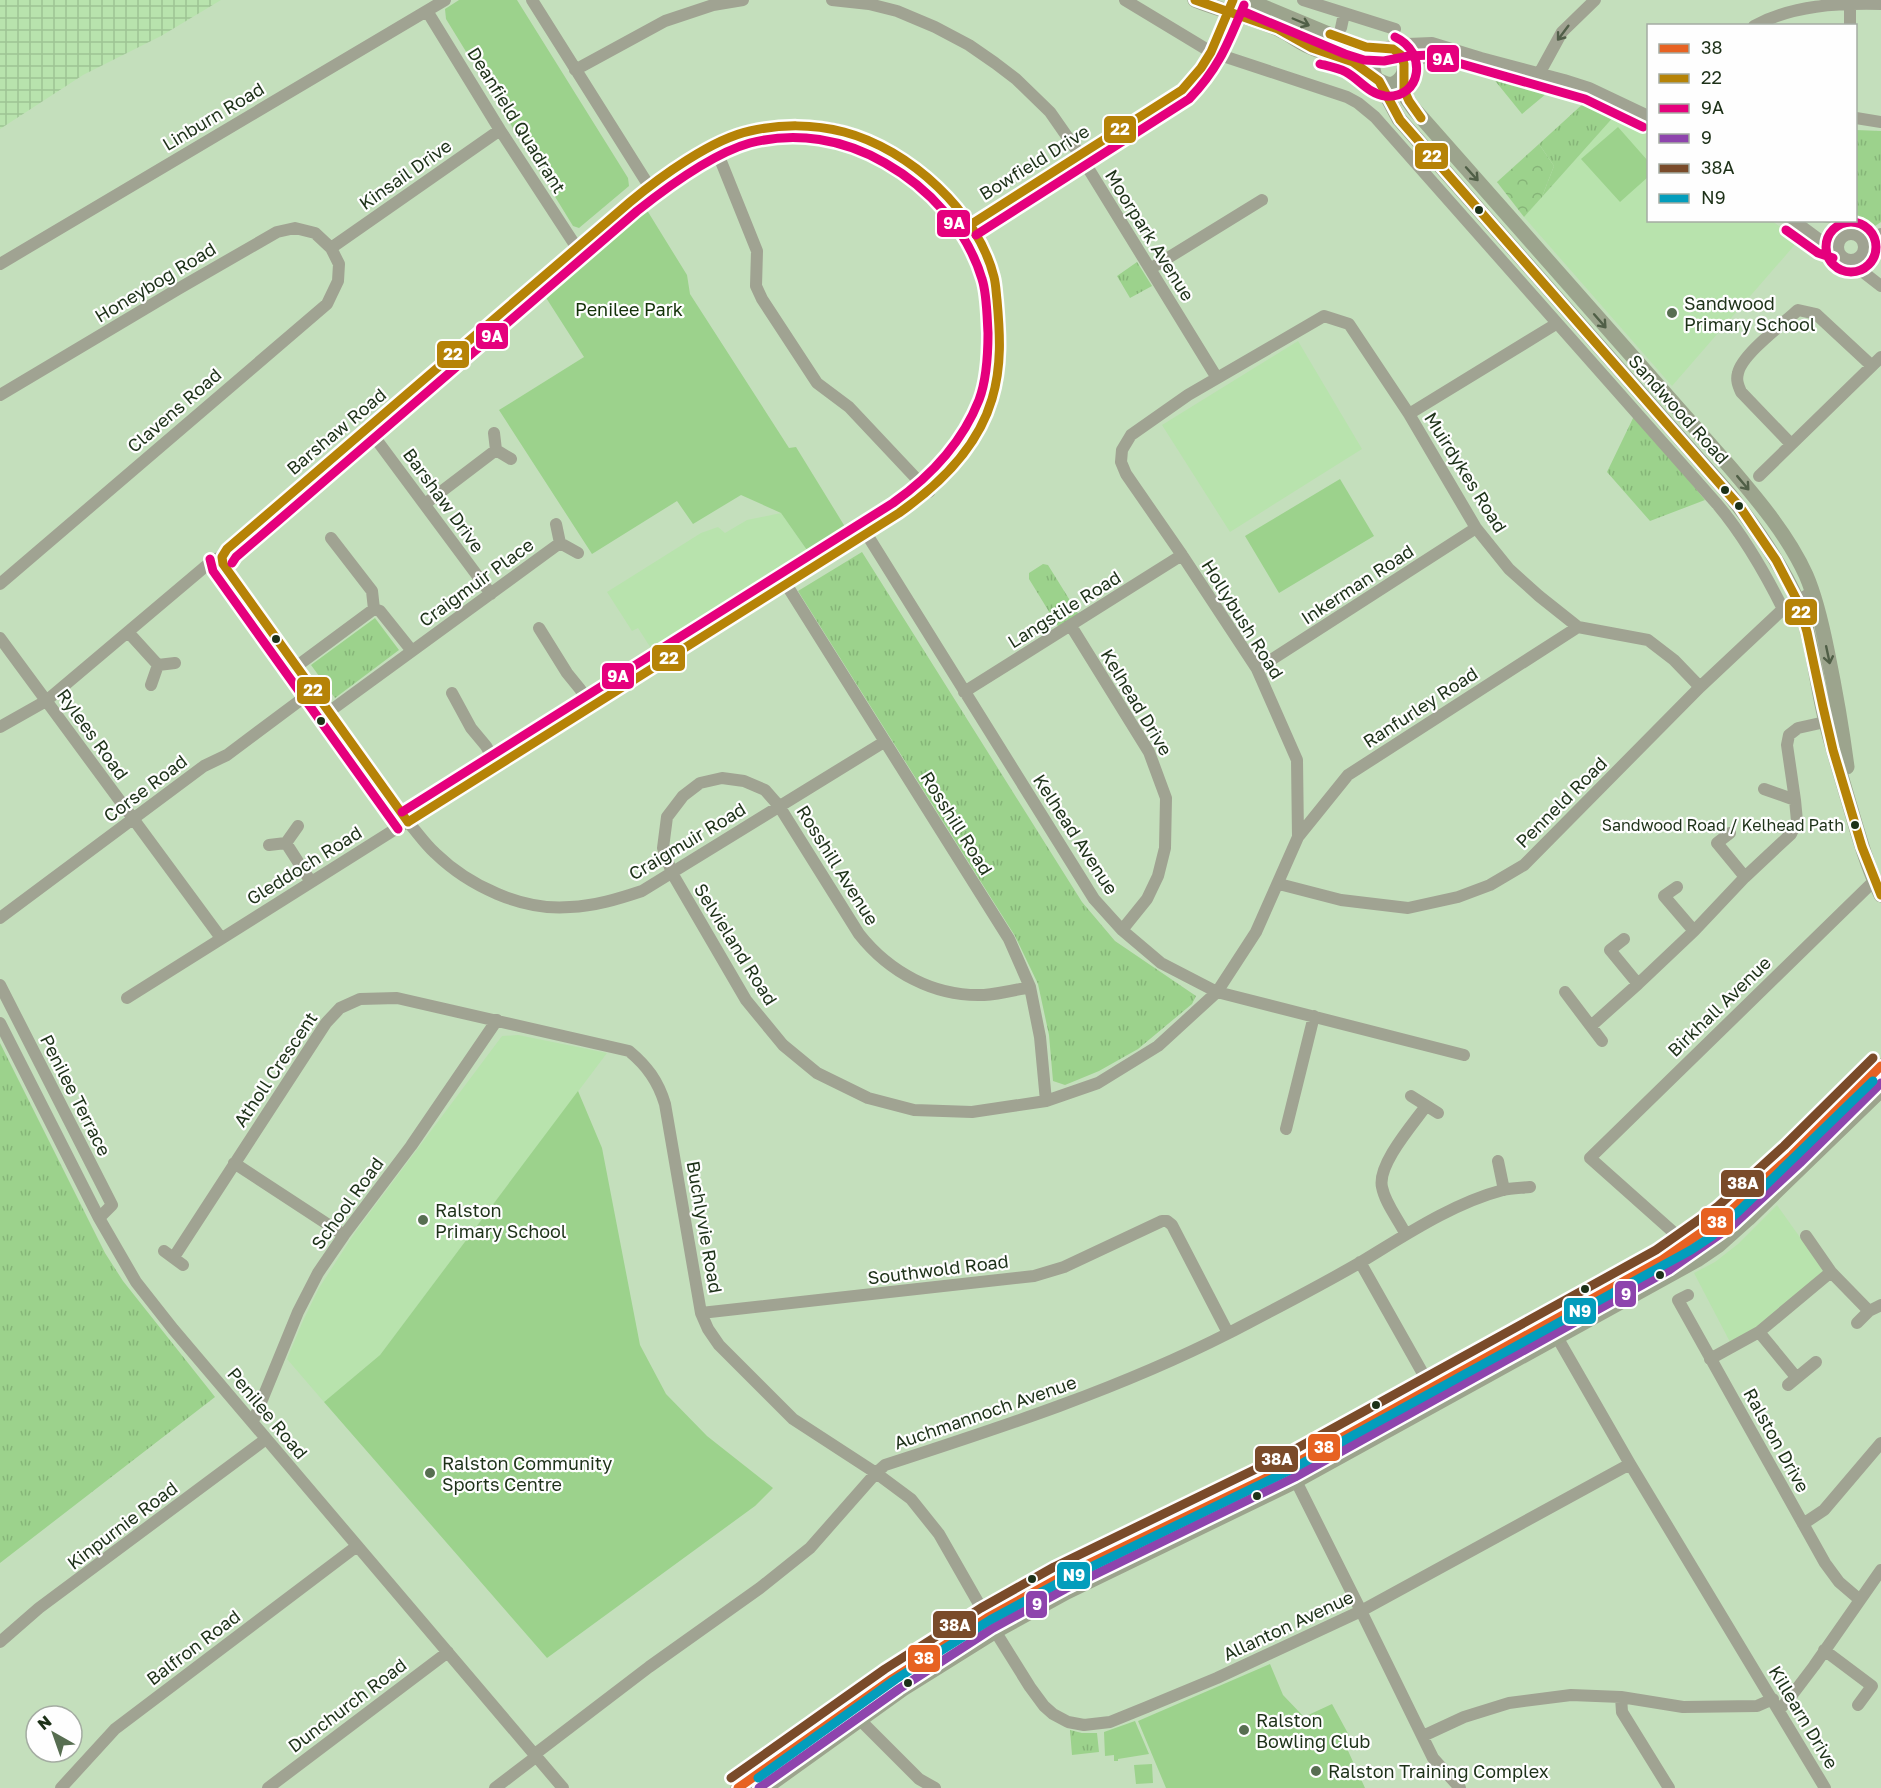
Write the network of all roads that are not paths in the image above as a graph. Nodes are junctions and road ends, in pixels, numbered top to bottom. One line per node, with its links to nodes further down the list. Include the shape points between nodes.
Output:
1 (445, 0): 13 (street, Linburn Road)
2 (532, 0): 22 (street)
3 (743, 0): 22 (street, via 665,21)
4 (832, 0): 31 (street, Moorpark Avenue, via 897,12 969,45 1016,79 1050,112)
5 (1125, 0): 21 (street)
6 (1195, 0): 12 (main road)
7 (1247, 0): 19 (main road, one-way to 19, via 1350,43)
8 (1303, 0): 14 (street)
9 (1595, 0): 24 (street, one-way to 24, via 1562,32)
10 (1850, 1): 11 (street); 15 (street, via 1802,9); 16 (street)
11 (1881, 4)
12 (1231, 6): 21 (street, Bowfield Drive); 25 (main road, via 1312,48 1353,62)
13 (427, 11): 29 (street, Deanfield Quadrant); 44 (street, Linburn Road)
14 (1344, 14): 17 (street); 18 (street)
15 (1757, 24)
16 (1850, 24)
17 (1341, 28)
18 (1395, 29)
19 (1387, 49): 20 (street, via 1432,43); 23 (main road, via 1400,53); 25 (main road, via 1373,61)
20 (1452, 50): 23 (street, via 1426,55); 24 (street)
21 (1210, 52): 31 (street, Bowfield Drive, via 1182,90); 47 (street, Sandwood Road, via 1358,103 1375,117)
22 (575, 70): 32 (street)
23 (1403, 74): 25 (main road, via 1393,84); 70 (main road, Sandwood Road, one-way to 70, via 1407,99 1414,110 1748,488 1793,551)
24 (1539, 74): 26 (street, via 1589,88)
25 (1377, 80): 72 (main road, Sandwood Road, via 1400,120 1730,495 1772,555)
26 (1647, 115)
27 (1857, 118): 28 (street)
28 (1881, 122)
29 (500, 130): 41 (street, Kinsail Drive); 42 (street, Deanfield Quadrant)
30 (714, 144): 32 (street, Barshaw Road); 36 (street, Barshaw Road, via 748,132 786,126 856,135 921,171); 58 (street, via 757,251 756,286 762,299 817,383 849,407)
31 (1080, 155): 36 (street, Bowfield Drive); 45 (street, Moorpark Avenue)
32 (649, 186): 42 (street, Barshaw Road)
33 (1262, 200): 45 (street)
34 (1795, 222): 39 (street, via 1824,243)
35 (1852, 222): 37 (street)
36 (970, 225): 58 (street, Gleddoch Road, via 994,277 1001,326 1000,358 991,400 981,423 948,474)
37 (1852, 234): 39 (street, via 1842,237); 40 (street, via 1862,240)
38 (1881, 234): 40 (street)
39 (1837, 247): 43 (street, via 1844,259)
40 (1864, 247): 43 (street)
41 (331, 248): 50 (street, Honeybog Road, via 315,233 295,228 277,232); 68 (street, Clavens Road, via 339,264 338,281 322,309)
42 (577, 248): 52 (street, Barshaw Road)
43 (1856, 260): 46 (street, via 1863,272)
44 (0, 264)
45 (1150, 269): 49 (street, Moorpark Avenue)
46 (1881, 285)
47 (1556, 324): 51 (street); 74 (street, Sandwood Road, via 1729,518 1759,562)
48 (1877, 362): 54 (street); 54 (street, via 1816,314 1798,310 1752,351 1740,367 1737,384)
49 (1217, 378): 51 (street, Muirdykes Road, via 1324,316 1349,324); 66 (street, Hollybush Road, via 1131,435 1122,450 1126,474)
50 (0, 395)
51 (1409, 414): 61 (street, Muirdykes Road)
52 (367, 427): 59 (street, Barshaw Drive); 67 (street, Barshaw Road)
53 (494, 433): 55 (street)
54 (1791, 444): 57 (street)
55 (496, 450): 56 (street); 59 (street)
56 (511, 459)
57 (1759, 476)
58 (930, 492): 62 (street, Gleddoch Road)
59 (425, 504): 71 (street, Barshaw Drive)
60 (556, 524): 64 (street, Craigmuir Place)
61 (1476, 528): 76 (street, Muirdykes Road, via 1509,569); 84 (street, Inkerman Road)
62 (866, 533): 69 (street, Gleddoch Road); 88 (street, Kelhead Avenue)
63 (331, 538): 73 (street, via 372,591)
64 (560, 543): 65 (street, Craigmuir Place); 71 (street, Craigmuir Place)
65 (578, 553)
66 (1182, 555): 75 (street, Langstile Road); 84 (street, Hollybush Road)
67 (222, 557): 78 (street, Barshaw Road, via 213,560); 83 (street, Craigmuir Road, via 223,564)
68 (0, 584)
69 (786, 584): 91 (street, Gleddoch Road); 95 (street, Rosshill Road)
70 (1812, 592): 72 (street, Penneld Road); 93 (main road, Sandwood Road, one-way to 93, via 1822,628)
71 (491, 594): 80 (street, Craigmuir Place)
72 (1797, 602): 74 (street, Penneld Road); 93 (main road, Sandwood Road)
73 (374, 609): 80 (street, Craigmuir Place, via 380,611); 83 (street)
74 (1783, 609): 86 (street, Penneld Road)
75 (1071, 626): 88 (street, Langstile Road); 115 (street, Kelhead Drive, via 1149,752 1166,798 1165,848 1158,876 1147,898)
76 (1578, 627): 86 (street, Muirdykes Road, via 1648,640); 104 (street, Ranfurley Road, via 1348,775)
77 (539, 628): 91 (street)
78 (128, 632): 82 (street); 90 (street, Barshaw Road)
79 (0, 638): 90 (street, Rylees Road)
80 (412, 651): 92 (street, Craigmuir Place)
81 (175, 663): 82 (street)
82 (158, 665): 85 (street)
83 (297, 666): 87 (street, Craigmuir Road)
84 (1257, 669): 104 (street, Hollybush Road, via 1297,760)
85 (151, 685)
86 (1700, 687): 111 (street, Penneld Road, via 1524,865 1490,885 1408,908 1341,900)
87 (314, 690): 92 (street, Craigmuir Road); 100 (street, Corse Road)
88 (964, 692): 115 (street, Kelhead Avenue, via 1094,899)
89 (452, 693): 96 (street)
90 (46, 700): 94 (street, Barshaw Road); 100 (street, Rylees Road)
91 (591, 706): 96 (street, Gleddoch Road)
92 (330, 711): 101 (street, Craigmuir Road)
93 (1833, 720): 98 (street, via 1798,728 1789,735 1786,744); 109 (main road, Sandwood Road, via 1853,815)
94 (0, 727)
95 (885, 742): 99 (street, Craigmuir Road); 121 (street, Rosshill Road, via 1009,939)
96 (497, 765): 101 (street, Gleddoch Road)
97 (1764, 789): 98 (street)
98 (1796, 800): 108 (street, via 1797,821 1791,834)
99 (779, 806): 107 (street, Craigmuir Road); 107 (street, Rosshill Avenue, via 765,790 744,781 722,778 700,783 683,796 667,817 663,848); 121 (street, Rosshill Avenue, via 859,934 894,969 908,978 955,993 984,995)
100 (133, 820): 114 (street, Corse Road); 117 (street, Rylees Road)
101 (408, 822): 107 (street, Craigmuir Road, via 435,853 458,871 511,899 537,905 568,908 608,902 642,891); 110 (street, Gleddoch Road)
102 (298, 826): 105 (street)
103 (1730, 832): 108 (street, via 1717,843)
104 (1298, 837): 111 (street, Hollybush Road)
105 (286, 843): 106 (street); 110 (street)
106 (269, 846)
107 (672, 873): 134 (street, Selvieland Road, via 746,1000 783,1045 817,1073 868,1098 914,1110 972,1113)
108 (1745, 877): 116 (street)
109 (1874, 881): 113 (main road, Sandwood Road); 145 (street, Birkhall Avenue, via 1590,1158)
110 (311, 882): 117 (street, Gleddoch Road)
111 (1279, 884): 122 (street, Hollybush Road, via 1256,932)
112 (1677, 887): 116 (street, via 1664,896)
113 (1881, 895)
114 (0, 918)
115 (1122, 930): 122 (street, Kelhead Avenue, via 1161,963)
116 (1694, 931): 119 (street)
117 (221, 938): 124 (street, Gleddoch Road)
118 (1624, 939): 119 (street, via 1610,950)
119 (1638, 984): 128 (street)
120 (0, 985): 144 (street, Penilee Terrace, via 112,1204)
121 (1030, 987): 134 (street, Rosshill Road)
122 (1216, 992): 125 (street, Kelhead Avenue); 134 (street, Selvieland Road, via 1158,1046 1098,1083)
123 (1565, 992): 128 (street)
124 (127, 998)
125 (1314, 1016): 130 (street, Kelhead Avenue); 137 (street)
126 (497, 1020): 139 (street, Atholl Crescent, via 397,998 360,999 340,1008 326,1023); 147 (street, School Road); 155 (street, Buchlyvie Road, via 629,1051 646,1065 665,1104)
127 (0, 1023): 144 (street, Penilee Road)
128 (1591, 1026): 129 (street)
129 (1602, 1041)
130 (1464, 1055)
131 (1881, 1066): 142 (main road)
132 (1881, 1090): 143 (main road)
133 (1411, 1096): 135 (street)
134 (1046, 1101)
135 (1426, 1106): 136 (street); 146 (street, via 1383,1172 1381,1185)
136 (1438, 1113)
137 (1286, 1129)
138 (1498, 1161): 141 (street)
139 (234, 1163): 147 (street); 149 (street, Atholl Crescent)
140 (1530, 1187): 141 (street, Auchmannoch Avenue)
141 (1504, 1190): 146 (street, Auchmannoch Avenue)
142 (1751, 1193): 143 (main road); 156 (main road, via 1686,1245)
143 (1763, 1205): 160 (main road, via 1703,1256)
144 (99, 1218): 164 (street, Penilee Road, via 136,1282)
145 (1672, 1231)
146 (1405, 1233): 150 (street, Auchmannoch Avenue)
147 (344, 1235): 164 (street, School Road, via 298,1312)
148 (1806, 1236): 151 (street)
149 (174, 1258)
150 (1360, 1262): 159 (street, Auchmannoch Avenue); 163 (street)
151 (1831, 1272): 154 (street); 158 (street)
152 (1688, 1294): 161 (street, Ralston Drive, via 1678,1300)
153 (1881, 1305): 154 (street)
154 (1869, 1311): 157 (street)
155 (701, 1313): 159 (street, Southwold Road, via 1034,1276 1064,1267 1167,1221); 169 (street, Buchlyvie Road, via 719,1345 793,1419)
156 (1550, 1323): 160 (street, Killearn Drive); 163 (main road)
157 (1857, 1323)
158 (1759, 1332): 161 (street); 162 (street, via 1792,1381)
159 (1228, 1333): 169 (street, Auchmannoch Avenue, via 1097,1392 885,1465)
160 (1558, 1337): 163 (main road); 167 (street, Killearn Drive)
161 (1710, 1359): 171 (street, Ralston Drive)
162 (1816, 1362)
163 (1435, 1395): 168 (main road); 170 (main road)
164 (251, 1421): 165 (street, Penilee Road)
165 (266, 1439): 172 (street, Penilee Road); 178 (street, Kinpurnie Road, via 39,1608)
166 (1881, 1443): 171 (street, via 1824,1510)
167 (1630, 1464): 175 (street, Allanton Avenue); 183 (street, Killearn Drive)
168 (1289, 1467): 170 (street); 176 (main road, via 1059,1578)
169 (876, 1473): 176 (street, Buchlyvie Road, via 911,1499 939,1534); 187 (street, Auchmannoch Avenue, via 810,1548)
170 (1296, 1481): 175 (street); 177 (main road, via 1067,1592)
171 (1803, 1524): 174 (street, Ralston Drive, via 1839,1582)
172 (357, 1546): 180 (street, Penilee Road); 190 (street, Balfron Road, via 115,1729)
173 (1881, 1570): 174 (street)
174 (1860, 1600): 179 (street)
175 (1361, 1611): 177 (street, Allanton Avenue, via 1140,1710 1110,1722 1083,1725 1068,1722 1044,1706); 186 (street)
176 (987, 1618): 177 (street, Allanton Avenue); 181 (main road)
177 (996, 1631): 181 (main road)
178 (0, 1642)
179 (1824, 1650): 183 (street, via 1789,1699); 184 (street, via 1872,1686)
180 (448, 1652): 187 (street, Penilee Road); 191 (street, Dunchurch Road)
181 (936, 1659): 185 (main road)
182 (1621, 1697): 183 (street, via 1683,1707); 186 (street, via 1571,1695 1509,1703 1464,1716); 197 (street, via 1622,1712)
183 (1776, 1704): 198 (street, Killearn Drive)
184 (1858, 1705)
185 (854, 1714): 188 (main road); 189 (main road); 195 (street, via 919,1779)
186 (1423, 1736): 196 (street, via 1433,1758)
187 (536, 1755): 192 (street, Auchmannoch Avenue); 193 (street, Penilee Road)
188 (759, 1773): 189 (main road); 194 (main road)
189 (767, 1787)
190 (61, 1788)
191 (268, 1788)
192 (495, 1788)
193 (563, 1788)
194 (738, 1788)
195 (936, 1788)
196 (1460, 1788)
197 (1669, 1788)
198 (1825, 1788)

